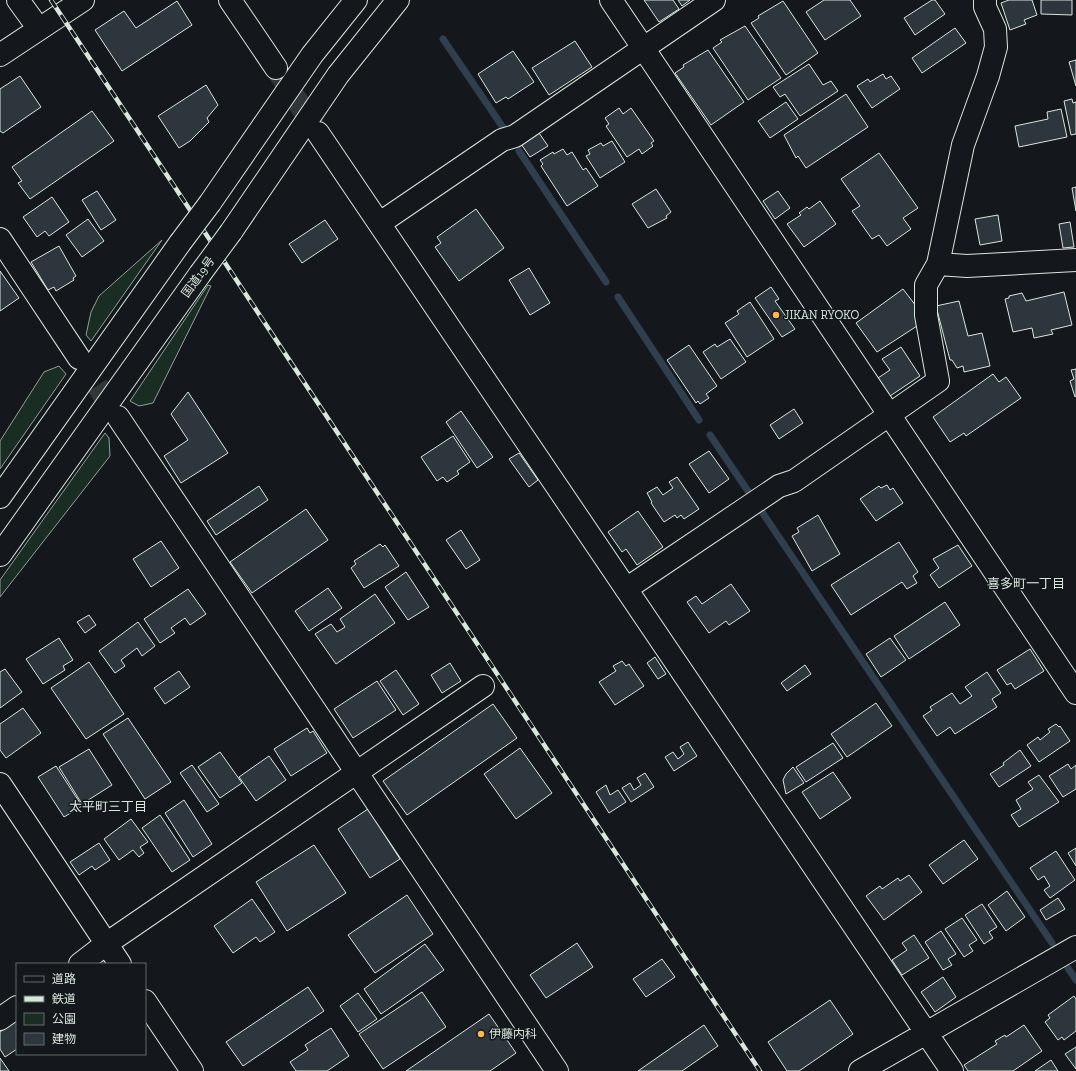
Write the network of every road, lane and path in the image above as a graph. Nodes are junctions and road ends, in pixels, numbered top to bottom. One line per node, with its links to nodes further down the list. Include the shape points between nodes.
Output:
1 (18, 0): 9 (main road)
2 (83, 0): 9 (main road)
3 (230, 0): 12 (main road)
4 (356, 0): 21 (main road, bridge, via 312,54 210,203)
5 (398, 0): 22 (main road, 国道19号, bridge, via 338,75 231,232)
6 (611, 0): 10 (main road)
7 (714, 0): 10 (main road)
8 (986, 0): 17 (main road, via 985,7 995,29 996,47 962,145)
9 (39, 29): 11 (main road)
10 (643, 48): 14 (main road, via 515,136 502,140); 19 (main road)
11 (0, 56)
12 (276, 68)
13 (318, 133): 14 (main road)
14 (380, 223): 23 (main road)
15 (0, 239): 18 (main road)
16 (1076, 260): 17 (main road, via 967,266)
17 (938, 264): 19 (main road, via 926,285 926,315 938,381)
18 (80, 358)
19 (889, 415): 23 (main road, via 794,481 779,486); 25 (main road)
20 (118, 417): 26 (main road)
21 (0, 497)
22 (0, 555)
23 (626, 589): 35 (main road)
24 (483, 686): 26 (main road)
25 (1076, 693)
26 (356, 772): 28 (main road); 37 (main road)
27 (0, 784): 28 (main road)
28 (106, 944): 30 (main road); 31 (main road)
29 (1076, 947): 35 (main road)
30 (81, 963)
31 (119, 963)
32 (146, 1002): 36 (main road)
33 (16, 1008): 34 (main road)
34 (0, 1019)
35 (927, 1033): 38 (main road); 39 (main road)
36 (192, 1071)
37 (557, 1071)
38 (860, 1071)
39 (952, 1071)

